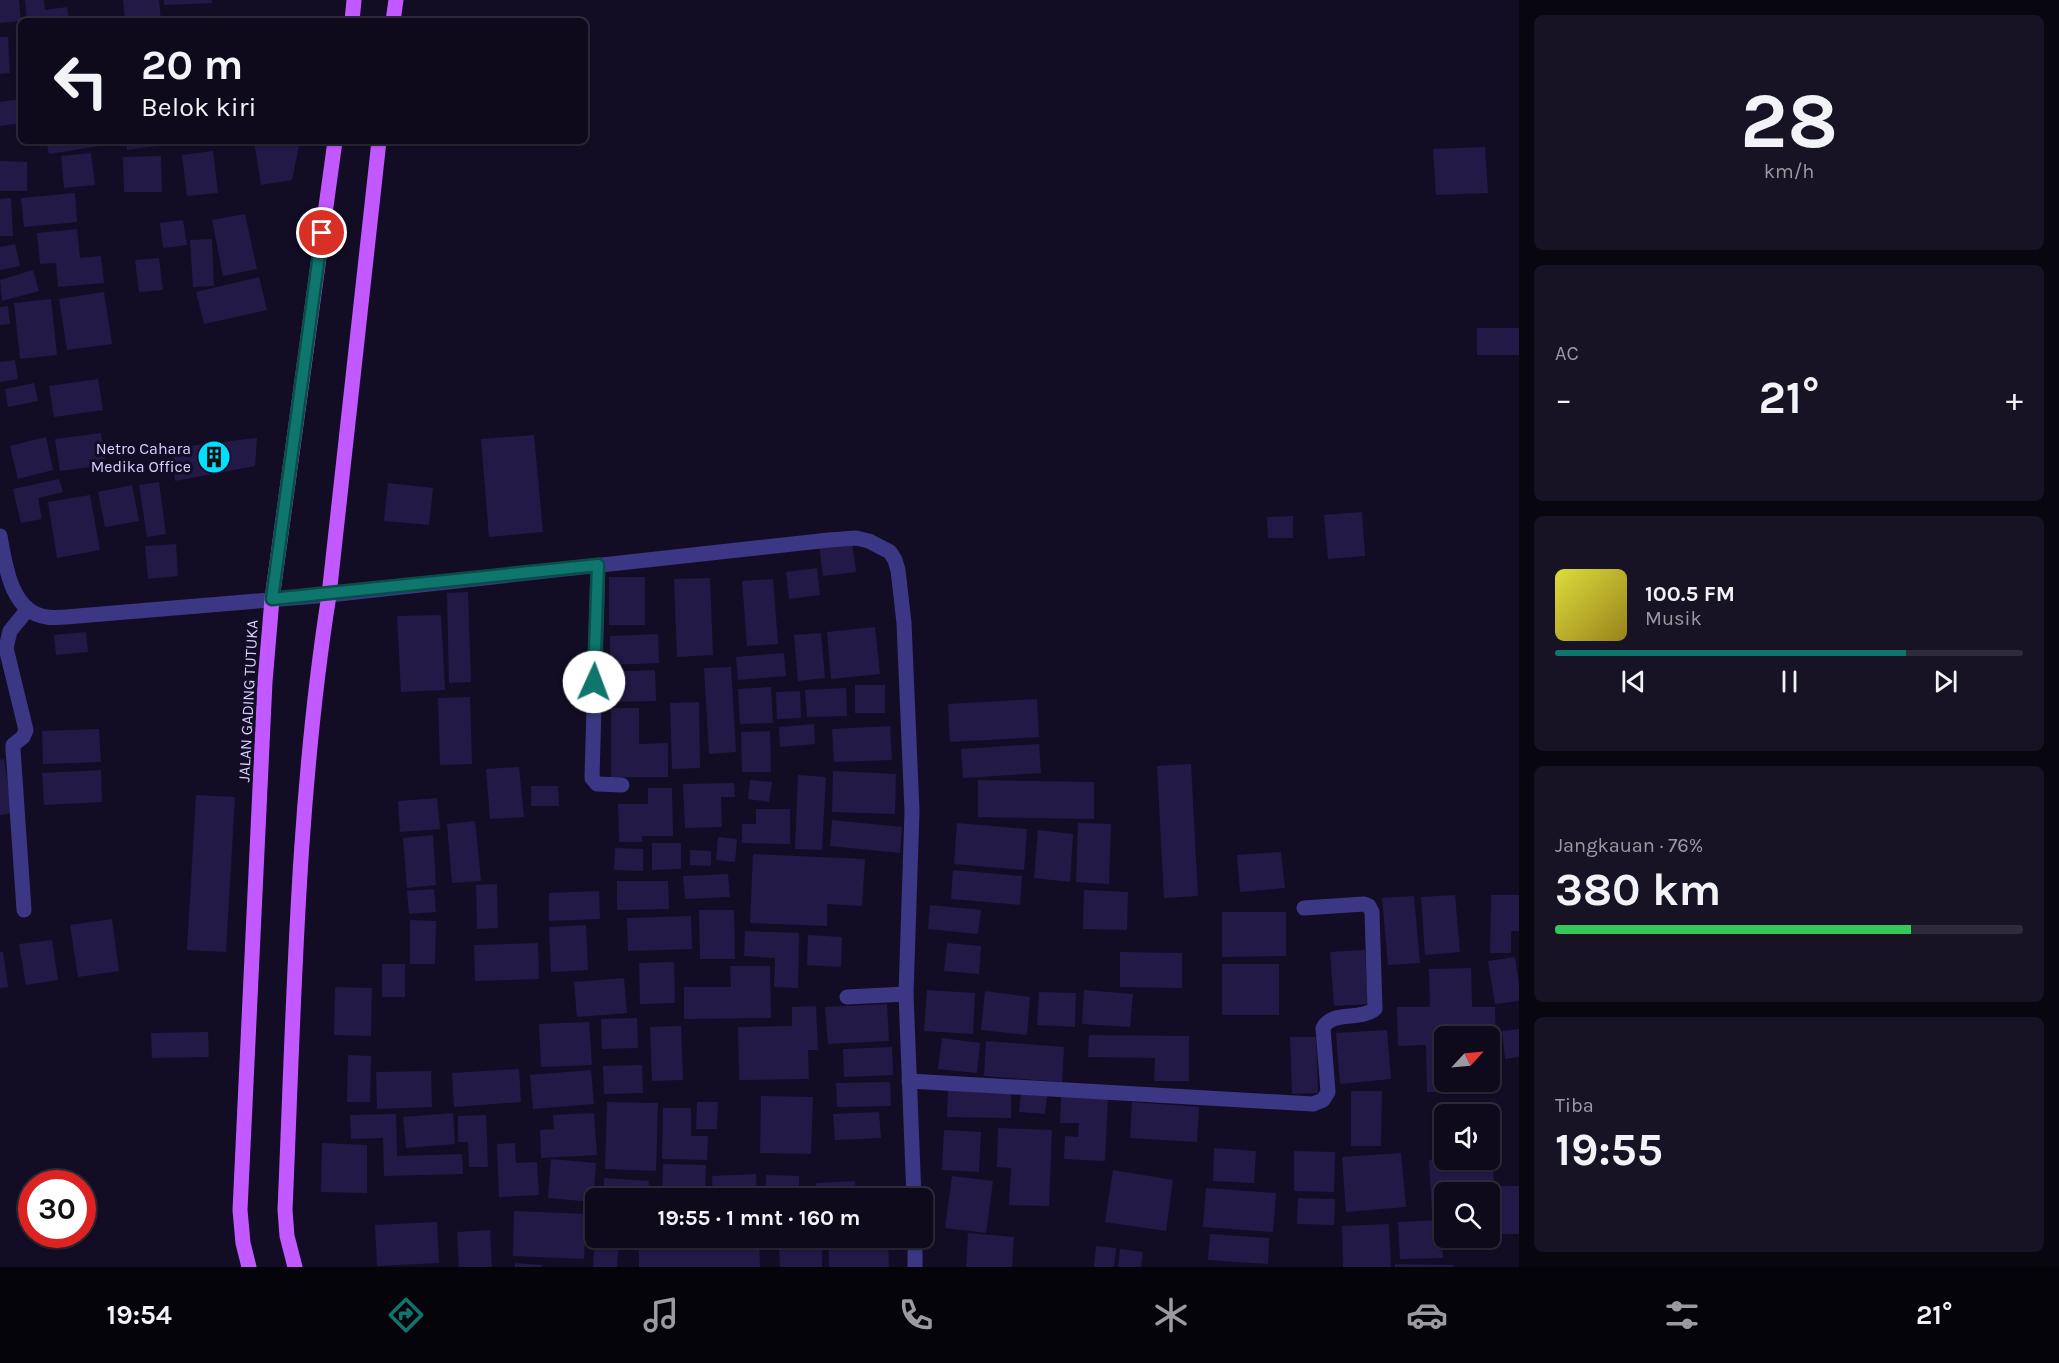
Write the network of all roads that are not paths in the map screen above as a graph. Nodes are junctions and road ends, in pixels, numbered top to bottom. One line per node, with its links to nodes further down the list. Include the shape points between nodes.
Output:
1 (354, 0): 3 (main road)
2 (396, 0): 4 (main road)
3 (352, 18)
4 (393, 18)
5 (335, 144): 10 (main road, JALAN GADING TUTUKA)
6 (380, 144): 9 (main road)
7 (0, 536): 11 (street, via 15,594)
8 (598, 565): 9 (street); 12 (street, via 592,778 597,784); 15 (street, via 856,538 890,552 898,570 904,623 912,811)
9 (329, 594): 10 (street); 21 (main road, via 317,669 299,902 285,1210 286,1236)
10 (272, 599): 11 (street, via 45,618); 20 (main road, JALAN GADING TUTUKA, via 240,1210)
11 (28, 609): 14 (street, via 10,631 6,648 26,730 13,748)
12 (622, 785)
13 (1304, 908): 17 (street, via 1364,904 1372,912 1375,1009 1366,1016 1331,1018 1326,1022 1323,1028 1328,1092 1323,1100 1313,1104)
14 (24, 910)
15 (906, 994): 16 (street); 17 (street)
16 (847, 997)
17 (909, 1081): 18 (street)
18 (914, 1188)
19 (915, 1248): 22 (street)
20 (249, 1267)
21 (295, 1267)
22 (915, 1267)

